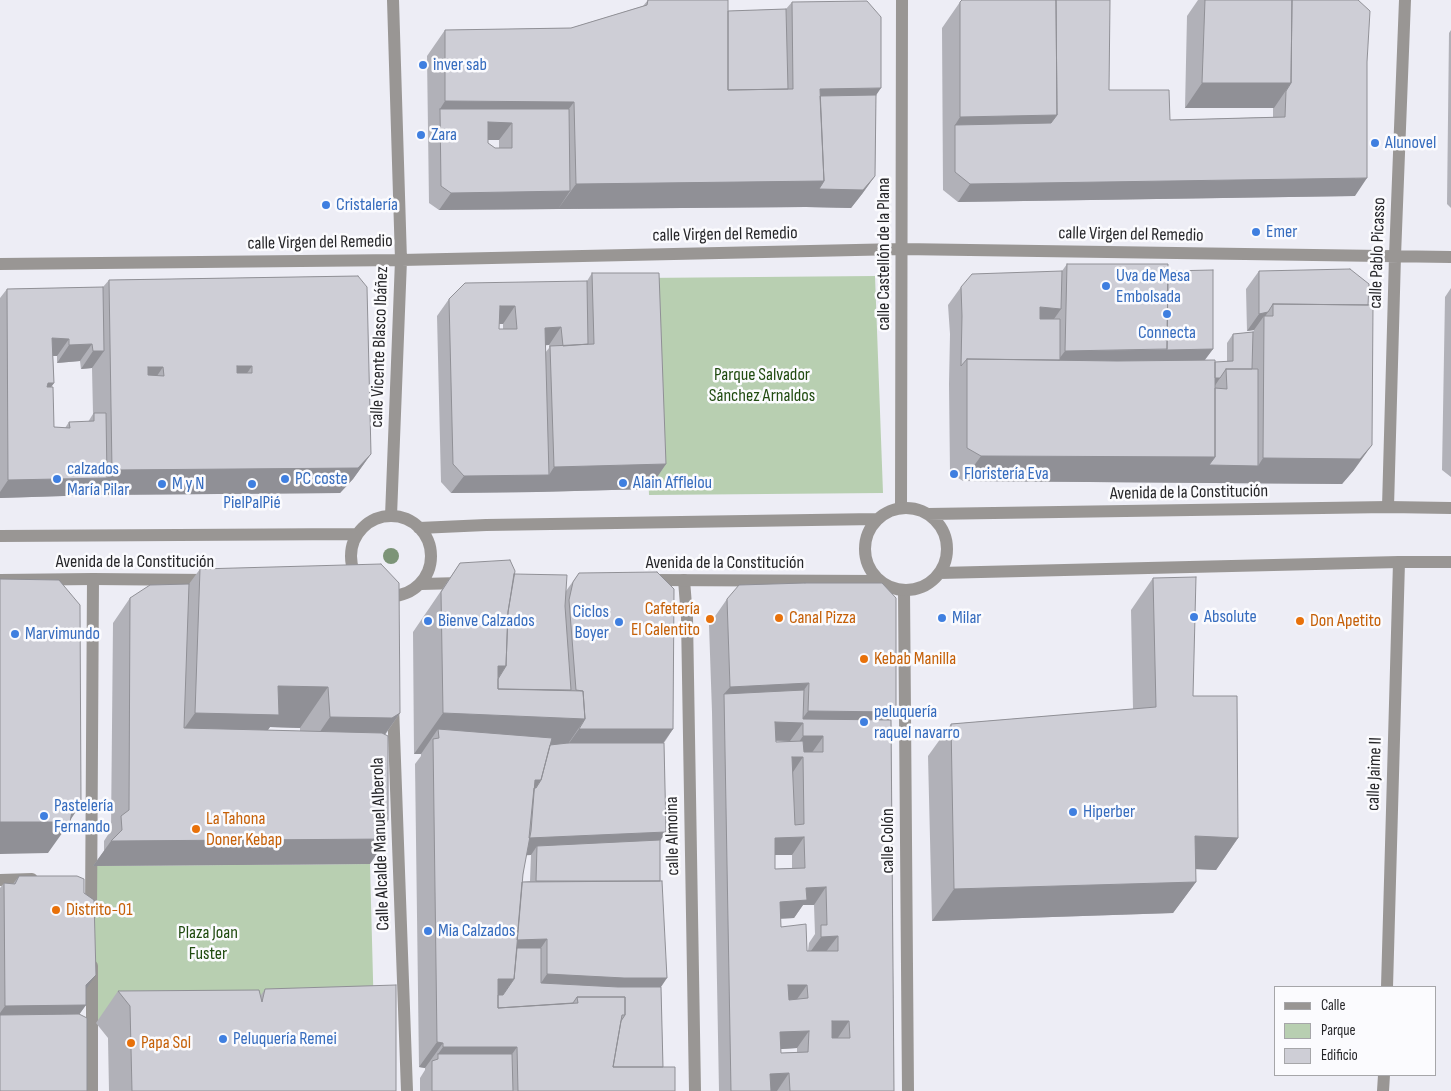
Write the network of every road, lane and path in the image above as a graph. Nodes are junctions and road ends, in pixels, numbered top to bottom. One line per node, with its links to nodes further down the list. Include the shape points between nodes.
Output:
1 (393, 0): 7 (street, calle Vicente Blasco Ibáñez)
2 (902, 0): 4 (street, calle Castellón de la Plana)
3 (1405, 0): 5 (street, calle Pablo Picasso)
4 (901, 249): 5 (street, calle Virgen del Remedio); 7 (street, calle Virgen del Remedio); 10 (street, calle Castellón de la Plana)
5 (1395, 256): 6 (street, calle Virgen del Remedio); 9 (street, calle Pablo Picasso)
6 (1451, 257)
7 (401, 260): 8 (street, calle Virgen del Remedio); 13 (street, calle Vicente Blasco Ibáñez)
8 (0, 264)
9 (1388, 507): 11 (street, Avenida de la Constitución); 12 (street, Avenida de la Constitución)
10 (901, 508): 12 (street); 14 (street)
11 (1451, 508)
12 (928, 514): 20 (street, via 938,523 947,548)
13 (391, 516): 15 (street, via 415,523); 16 (street, via 366,524)
14 (876, 519): 15 (street); 25 (street, via 864,544 870,570)
15 (419, 528): 28 (street, via 430,545 432,558 429,572)
16 (357, 534): 17 (street, Avenida de la Constitución); 28 (street, via 350,558 355,582 389,601)
17 (0, 536)
18 (1399, 562): 19 (street); 20 (street); 35 (street, calle Jaime II)
19 (1451, 562)
20 (939, 573): 29 (street, via 917,588)
21 (93, 579): 22 (street, Avenida de la Constitución); 23 (street, Avenida de la Constitución); 33 (street, via 87,878)
22 (0, 580)
23 (222, 580)
24 (684, 580): 25 (street, Avenida de la Constitución); 26 (street, Avenida de la Constitución); 39 (street, calle Almoina)
25 (879, 580): 29 (street)
26 (636, 581)
27 (470, 583): 28 (street)
28 (421, 584)
29 (904, 590): 40 (street, calle Colón)
30 (393, 695): 38 (street, Calle Alcalde Manuel Alberola)
31 (46, 879): 32 (street)
32 (0, 880)
33 (92, 926)
34 (92, 955): 37 (street)
35 (1386, 986)
36 (1384, 1076): 41 (street)
37 (92, 1091)
38 (407, 1091)
39 (695, 1091)
40 (908, 1091)
41 (1384, 1091)

